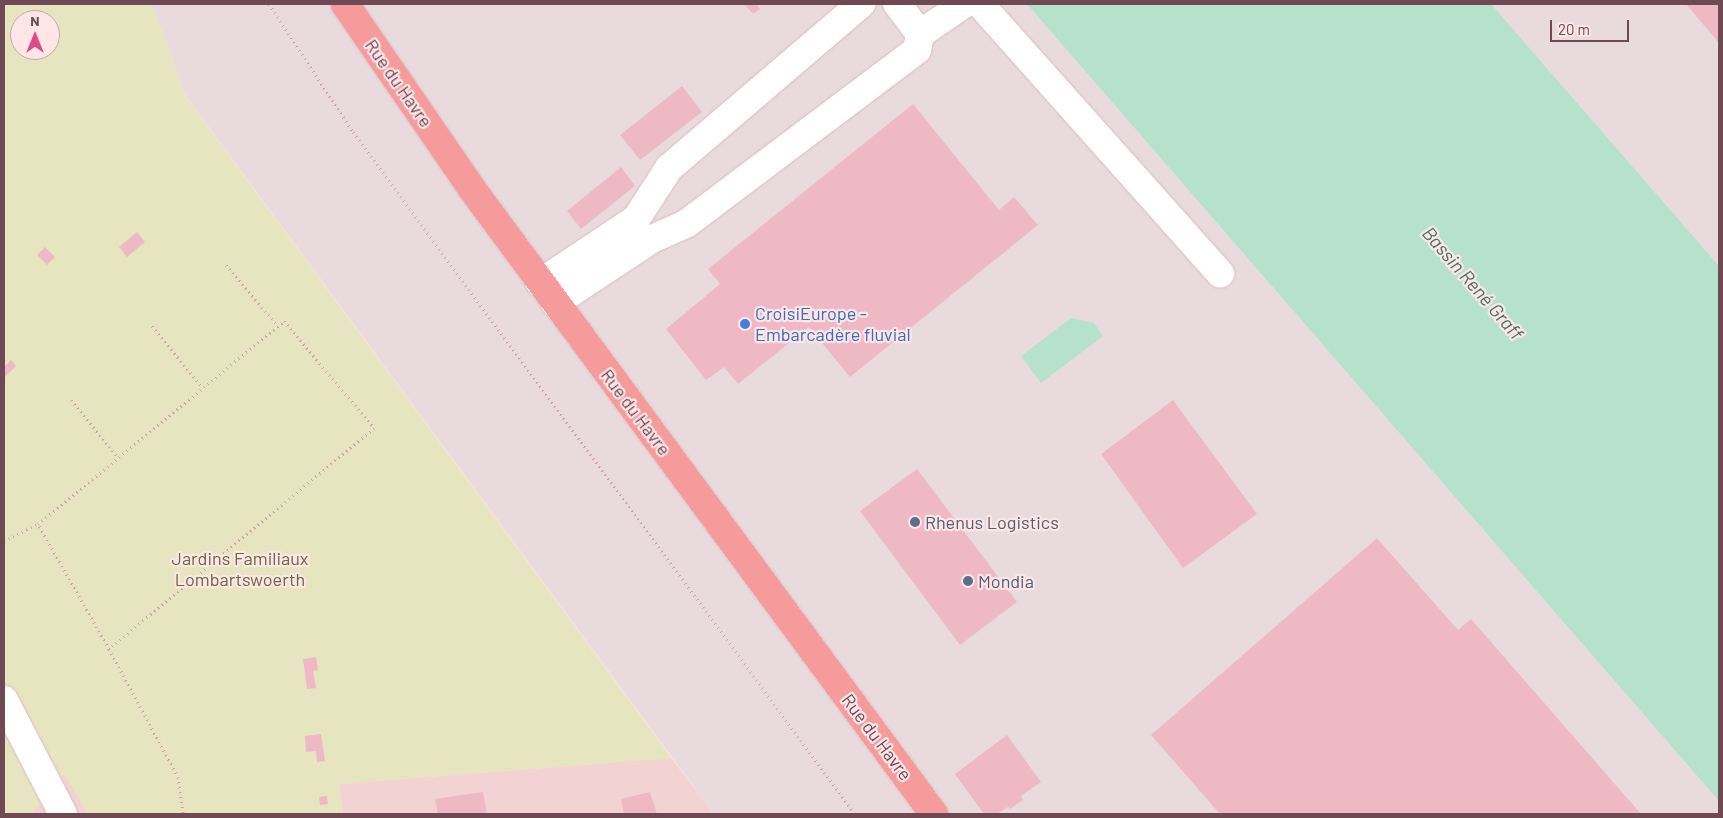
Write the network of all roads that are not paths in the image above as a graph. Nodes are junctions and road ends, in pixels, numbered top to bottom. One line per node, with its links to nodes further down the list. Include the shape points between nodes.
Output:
1 (345, 4): 9 (main road, Rue du Havre)
2 (862, 4): 7 (street, via 669,168)
3 (897, 4): 6 (street)
4 (964, 4): 6 (street)
5 (980, 4): 8 (street)
6 (920, 34): 7 (street, via 917,50 686,224)
7 (644, 229): 9 (street)
8 (1220, 273)
9 (548, 293): 12 (main road, Rue du Havre)
10 (4, 700): 11 (street)
11 (63, 814)
12 (934, 814)

